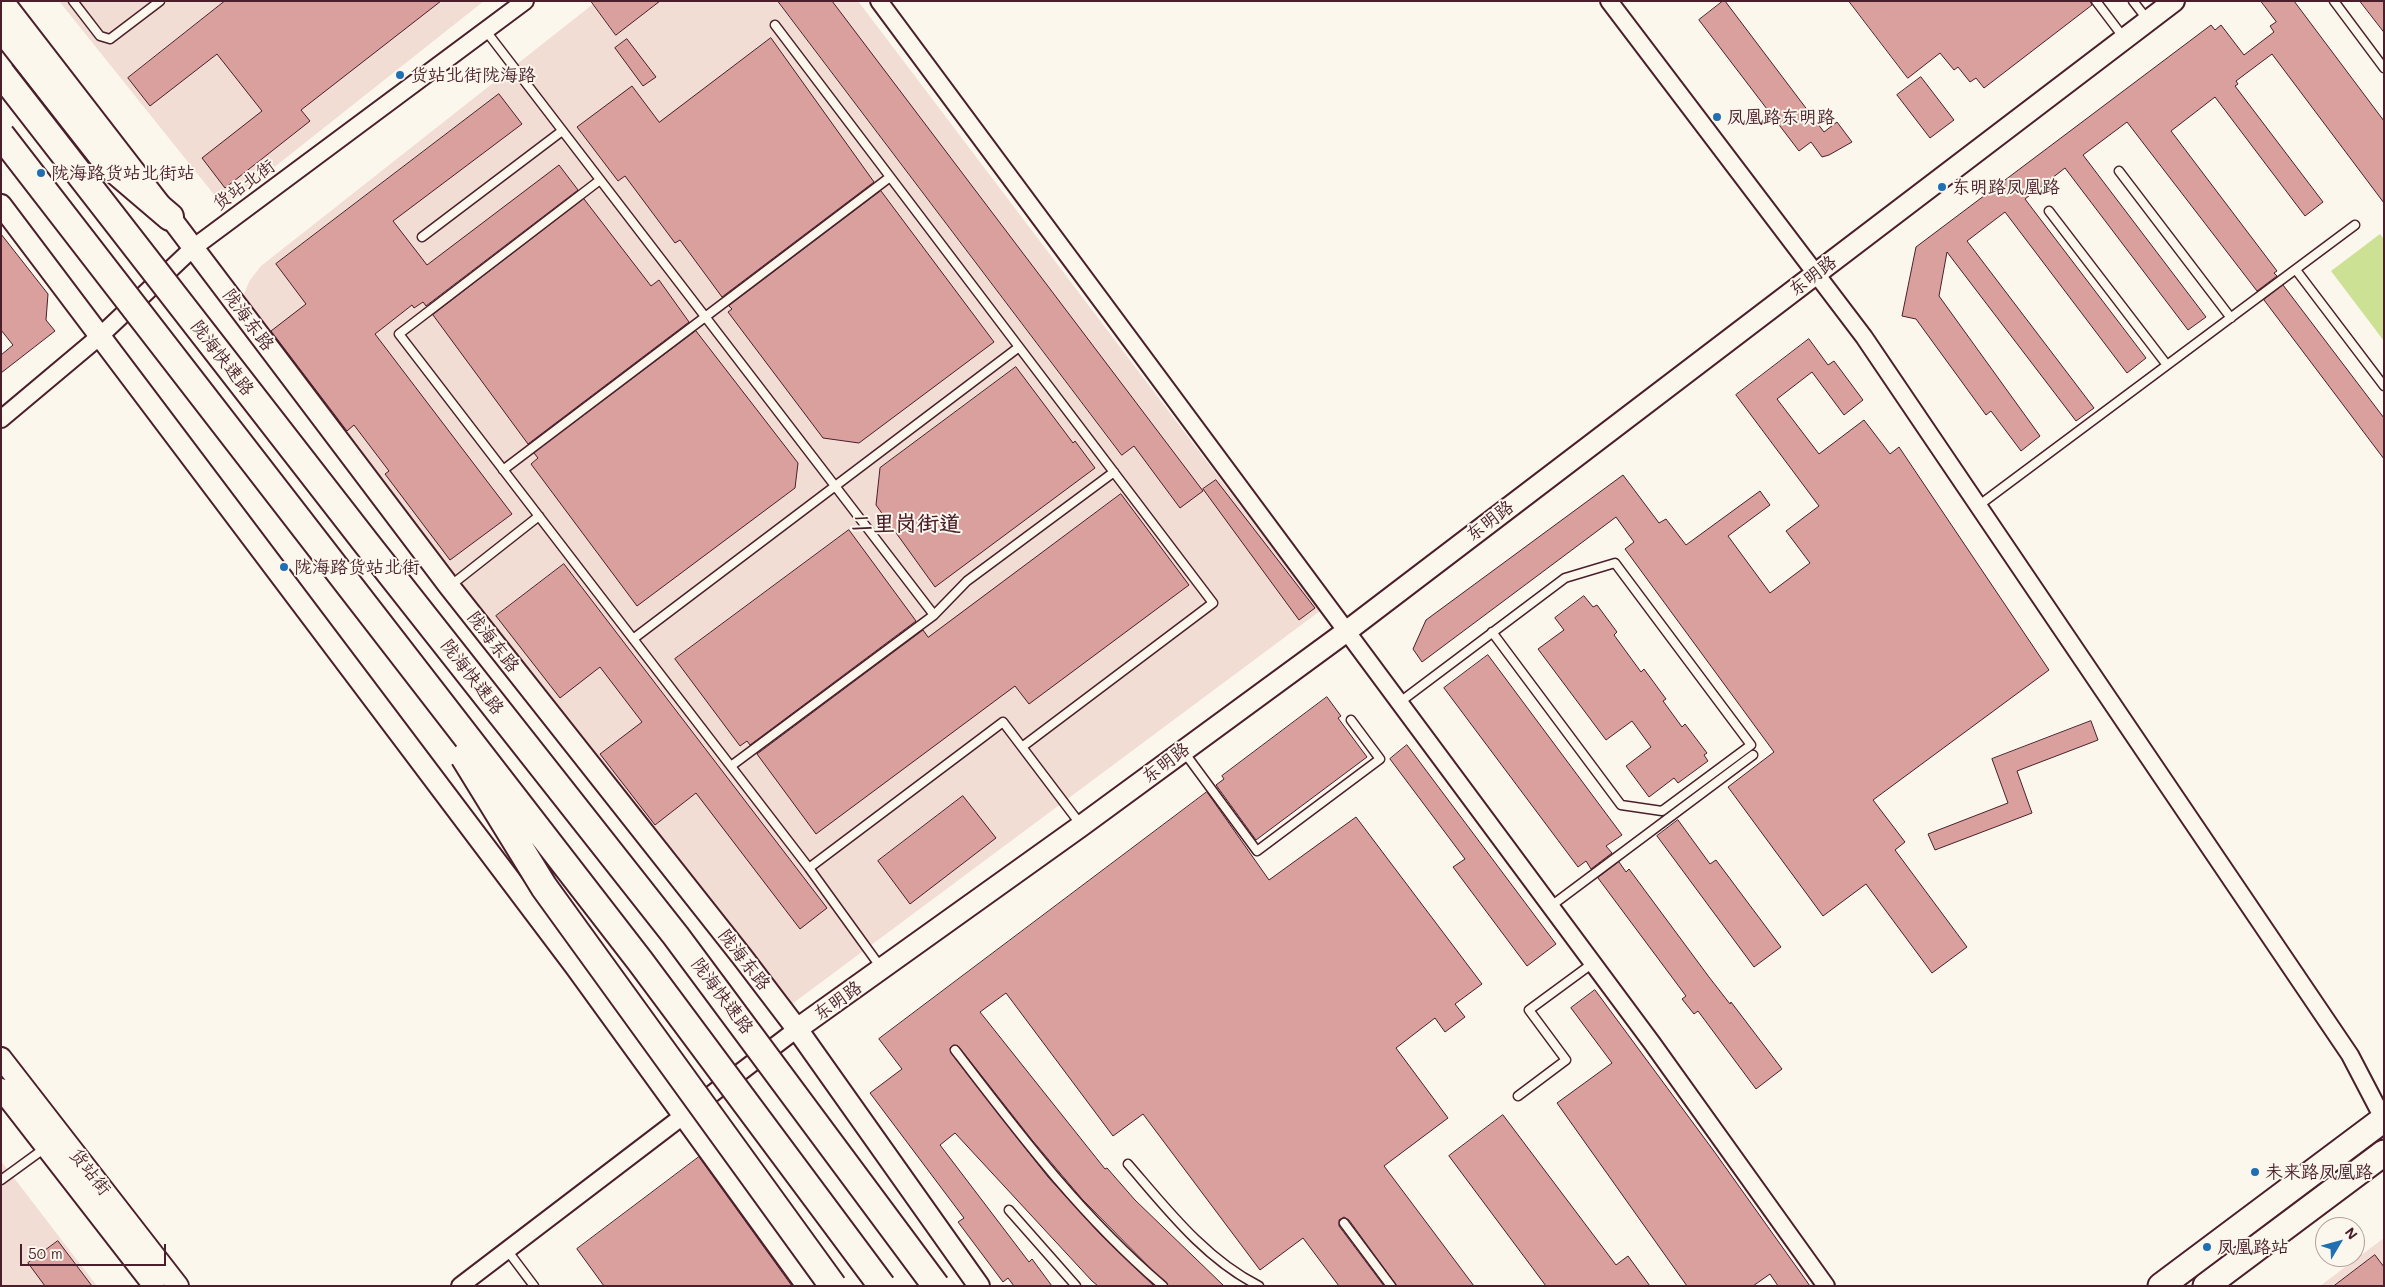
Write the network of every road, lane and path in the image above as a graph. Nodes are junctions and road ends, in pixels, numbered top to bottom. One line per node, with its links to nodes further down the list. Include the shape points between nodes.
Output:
1 (3, 1): 25 (street, 陇海东路)
2 (72, 1): 3 (lane, via 100,36 110,39)
3 (160, 1)
4 (525, 1): 14 (street, 货站北街)
5 (879, 1): 45 (street)
6 (1609, 1): 30 (street)
7 (2096, 1): 15 (lane)
8 (2133, 1): 11 (lane)
9 (2174, 1): 11 (street, 东明路)
10 (2334, 1): 16 (lane)
11 (2148, 21): 15 (street, 东明路)
12 (775, 25): 21 (lane)
13 (1, 27): 25 (highway, via 109,165)
14 (486, 31): 18 (lane); 28 (street, 货站北街)
15 (2125, 39): 30 (street, 东明路)
16 (2384, 68)
17 (1, 73): 81 (highway, 陇海快速路, bridge, via 676,936)
18 (562, 131): 22 (lane); 27 (lane)
19 (1, 135): 48 (highway, bridge)
20 (2119, 171): 32 (lane)
21 (890, 177): 31 (lane); 34 (lane)
22 (600, 180): 31 (lane); 38 (lane, via 399,334)
23 (1, 205): 33 (street)
24 (2050, 210): 35 (lane)
25 (170, 217): 28 (street, 陇海东路)
26 (2355, 225): 29 (lane)
27 (422, 237)
28 (193, 248): 33 (street, 货站北街); 43 (street, 陇海东路)
29 (2296, 270): 32 (lane); 36 (lane)
30 (1816, 274): 41 (street, via 1864,337); 45 (street, 东明路)
31 (705, 317): 38 (lane); 40 (lane)
32 (2231, 318): 35 (lane)
33 (100, 336): 37 (street, 货站北街); 65 (street, via 575,966)
34 (1019, 347): 39 (lane); 40 (lane)
35 (2167, 365): 41 (lane)
36 (2384, 386)
37 (1, 419)
38 (504, 470): 42 (lane)
39 (1114, 472): 44 (lane, via 967,581); 51 (lane, via 1213,603)
40 (835, 486): 44 (lane); 47 (lane)
41 (1978, 506): 66 (street, via 2350,1056)
42 (539, 516): 43 (lane); 47 (lane)
43 (449, 586): 60 (street, 陇海东路)
44 (934, 615): 54 (lane)
45 (1347, 630): 49 (street); 52 (street, 东明路)
46 (1492, 632): 46 (lane, via 1565,578 1615,563 1751,745 1662,811 1621,805); 49 (lane)
47 (633, 639): 54 (lane)
48 (404, 658): 79 (highway, bridge, via 544,887); 80 (highway, bridge, via 640,961)
49 (1400, 702): 57 (street)
50 (1351, 720): 52 (lane, via 1380,759 1257,851)
51 (1022, 747): 55 (lane); 56 (lane, via 1003,722)
52 (1183, 751): 55 (street, 东明路)
53 (1753, 755): 57 (lane)
54 (731, 766): 56 (lane)
55 (1082, 826): 59 (street, 东明路)
56 (809, 868): 59 (lane)
57 (1551, 906): 58 (street)
58 (1593, 963): 64 (lane, via 1529,1010 1566,1060); 87 (street)
59 (883, 969): 60 (street, 东明路)
60 (797, 1029): 65 (street); 82 (street, 陇海东路)
61 (955, 1050): 84 (lane, via 1051,1174 1128,1256)
62 (1, 1058): 75 (street, 货站街)
63 (3, 1096): 67 (street, 货站街)
64 (1518, 1096)
65 (683, 1118): 73 (street); 78 (street)
66 (2384, 1119): 88 (main road)
67 (46, 1147): 70 (lane); 74 (street, 货站街)
68 (2384, 1153): 89 (main road)
69 (1128, 1164): 85 (lane, via 1182,1227 1224,1264)
70 (1, 1180)
71 (1009, 1210): 83 (lane)
72 (1344, 1223): 86 (lane)
73 (508, 1250): 76 (street); 77 (lane)
74 (154, 1286)
75 (178, 1286)
76 (460, 1286)
77 (534, 1286)
78 (807, 1286)
79 (833, 1286)
80 (882, 1286)
81 (936, 1286)
82 (979, 1286)
83 (1076, 1286)
84 (1163, 1286)
85 (1259, 1286)
86 (1391, 1286)
87 (1826, 1286)
88 (2161, 1286)
89 (2206, 1286)

